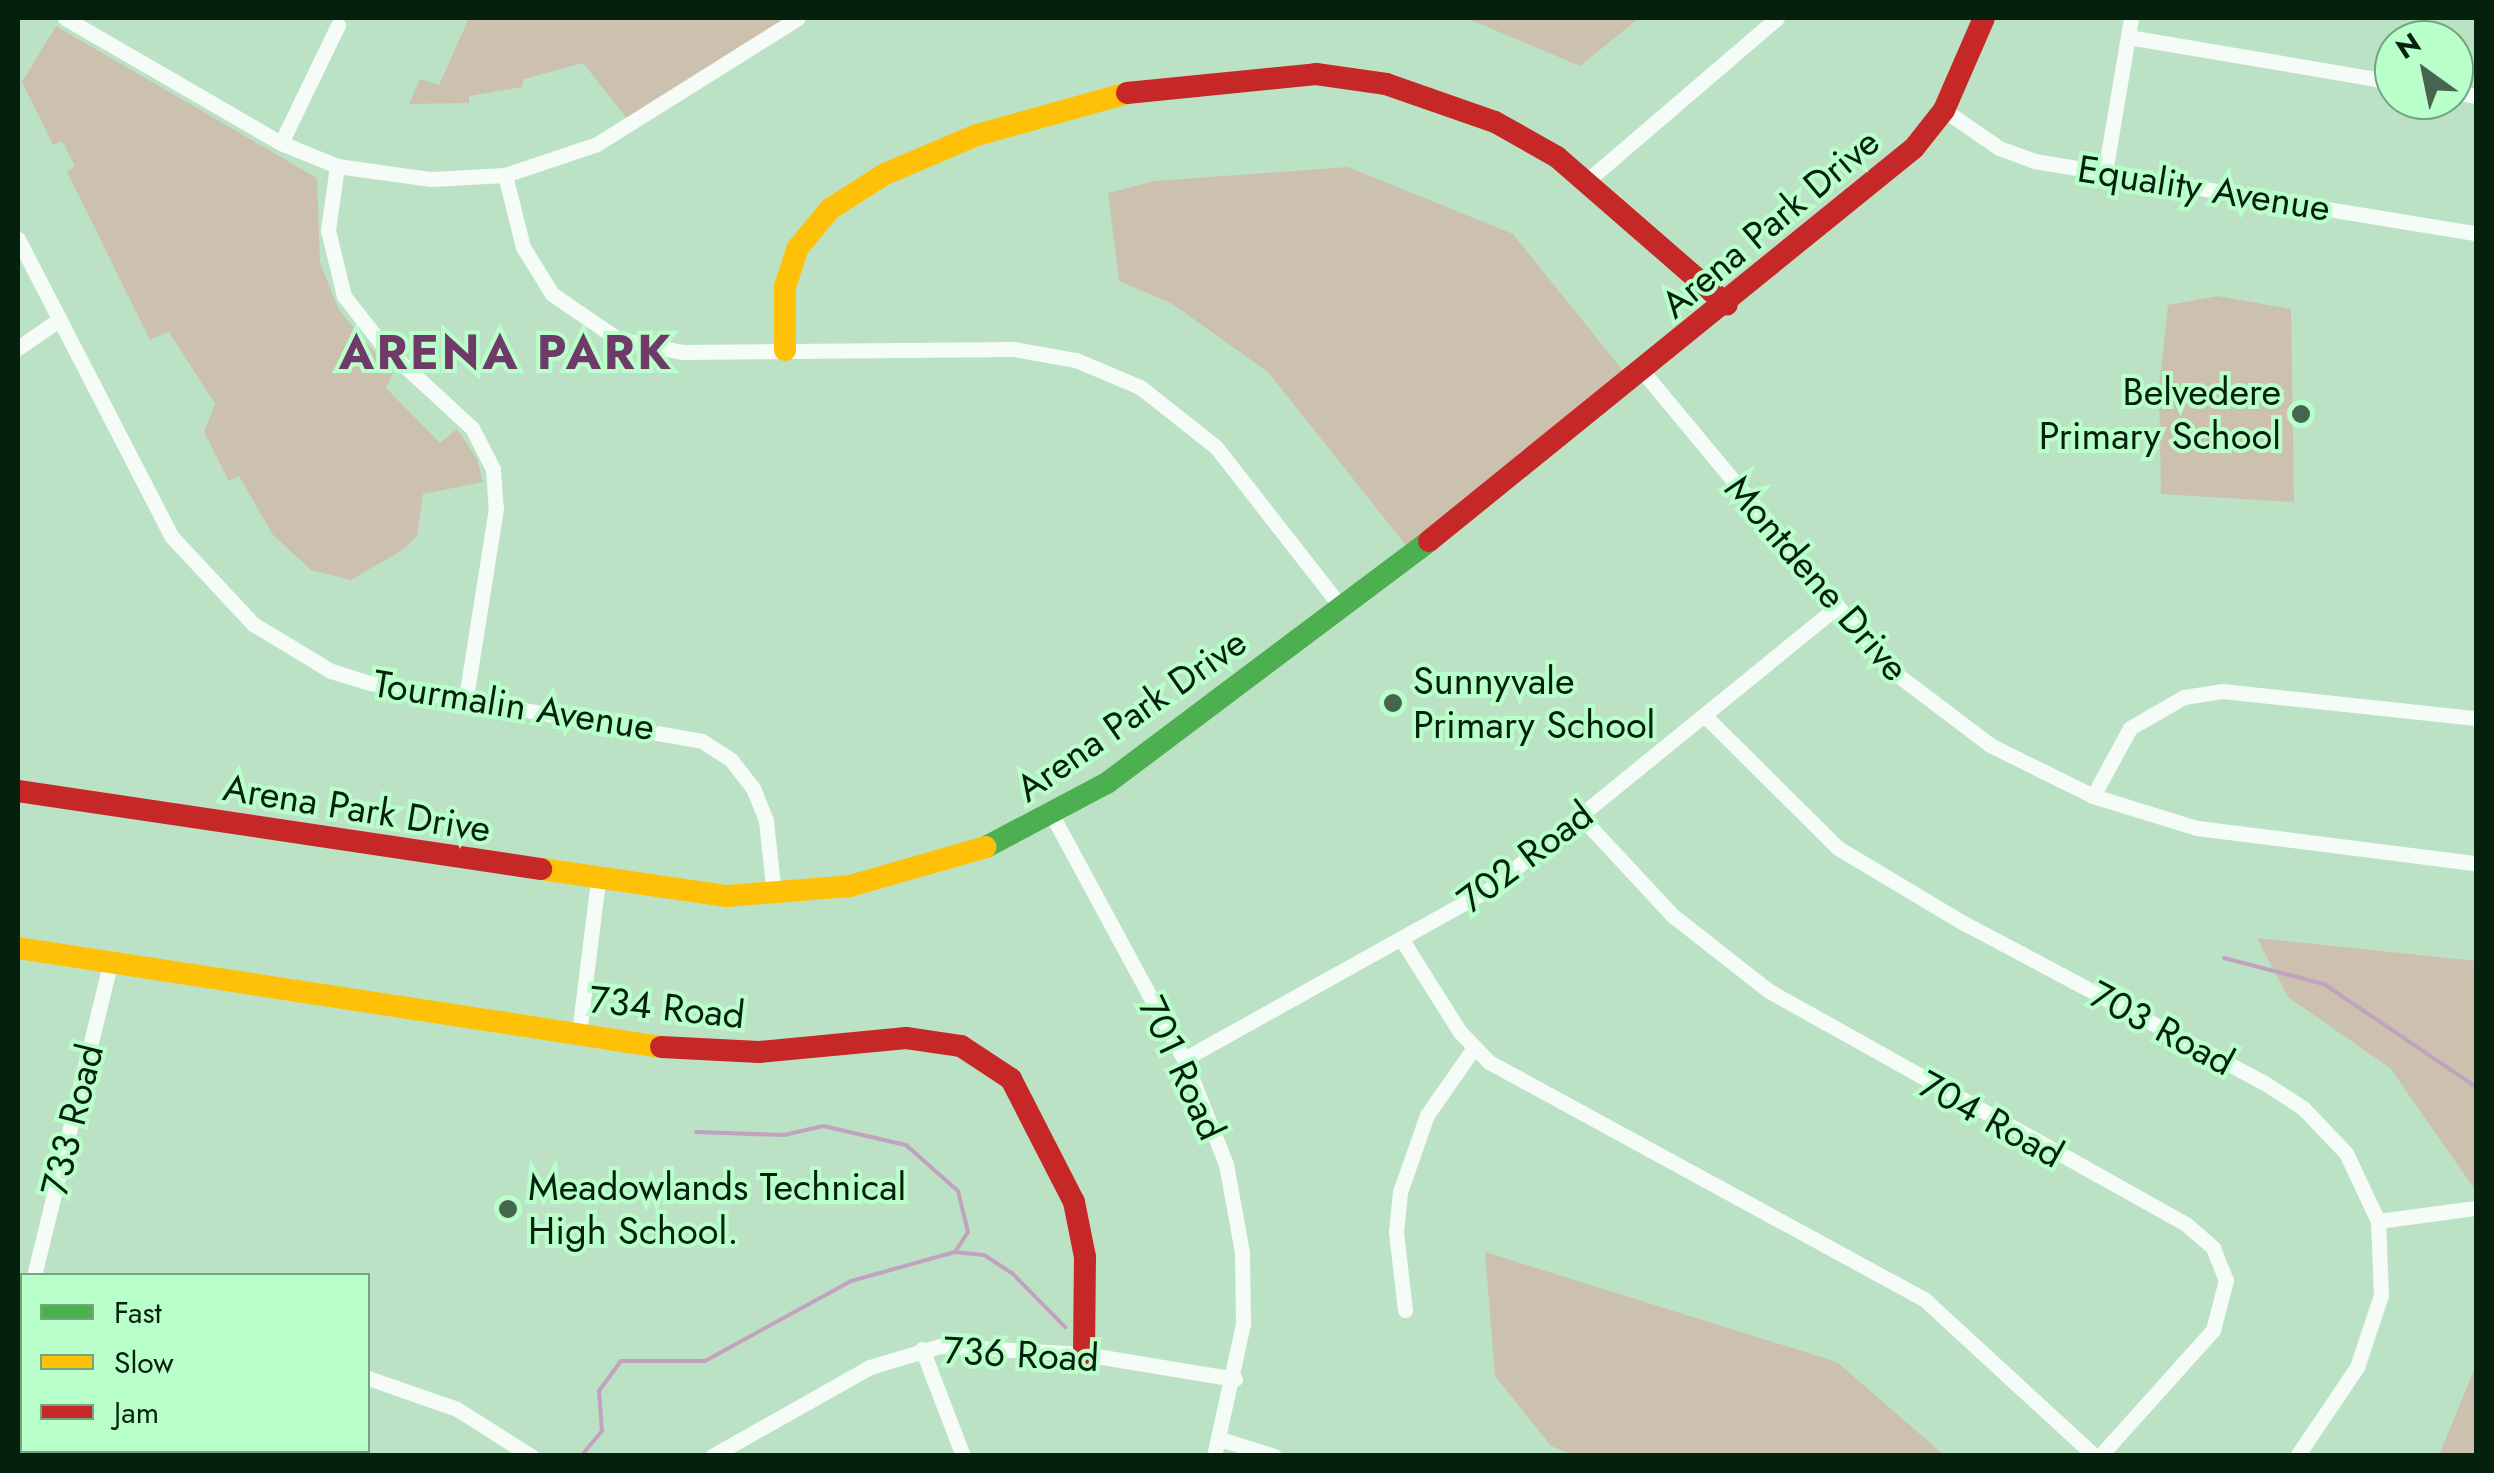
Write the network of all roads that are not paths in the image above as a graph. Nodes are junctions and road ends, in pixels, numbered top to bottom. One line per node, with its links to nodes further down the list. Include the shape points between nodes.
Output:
1 (65, 18): 10 (street)
2 (798, 18): 13 (street, via 633,125 565,157)
3 (1778, 18): 14 (street)
4 (1984, 18): 9 (street, Arena Park Drive)
5 (2131, 18): 7 (street)
6 (338, 25): 10 (street)
7 (2128, 37): 8 (street); 12 (street)
8 (2374, 79)
9 (1944, 110): 12 (street, Equality Avenue, via 2019,156); 17 (street, Arena Park Drive, via 1888,174)
10 (281, 143): 11 (street)
11 (338, 166): 13 (street, via 432,179); 24 (street, via 328,230 344,296 383,346 472,428 493,470 496,508)
12 (2106, 172): 15 (street, Equality Avenue)
13 (505, 175): 20 (street, via 533,268 594,329 682,352)
14 (1588, 180): 17 (street); 20 (street, via 1495,122 1361,78 1316,74 1130,92 926,154 830,209 808,230 789,268)
15 (2476, 233)
16 (18, 239): 18 (street, Tourmalin Avenue)
17 (1727, 305): 21 (street, Arena Park Drive)
18 (57, 320): 19 (street); 24 (street, Tourmalin Avenue, via 172,537 230,603 272,638 332,671)
19 (18, 348)
20 (785, 350): 22 (street, via 1014,349 1110,372 1164,402 1216,446)
21 (1644, 373): 22 (street, Arena Park Drive); 23 (street, Montdene Drive)
22 (1341, 608): 30 (street, Arena Park Drive)
23 (1834, 608): 25 (street, 702 Road); 28 (street, Montdene Drive, via 1891,670 1944,714 1990,746)
24 (466, 704): 33 (street, Tourmalin Avenue, via 668,730 717,749 759,801)
25 (1705, 716): 29 (street, 702 Road); 41 (street, 703 Road, via 1838,848 2304,1108 2346,1152)
26 (2476, 718): 28 (street, via 2222,692 2184,697 2130,728)
27 (18, 791): 32 (street, Arena Park Drive)
28 (2093, 796): 31 (street, Montdene Drive, via 2196,828)
29 (1581, 816): 34 (street, 702 Road, via 1491,888); 54 (street, 704 Road, via 1672,915 1769,991 2187,1225 2213,1248 2226,1280 2213,1330)
30 (1053, 817): 33 (street, Arena Park Drive, via 934,867); 39 (street, 701 Road)
31 (2476, 863)
32 (598, 880): 33 (street, Arena Park Drive); 37 (street)
33 (774, 895)
34 (1402, 940): 38 (street); 39 (street, 702 Road)
35 (18, 948): 36 (street, 734 Road)
36 (110, 964): 37 (street, 734 Road); 42 (street, 733 Road)
37 (579, 1033): 45 (street, 734 Road, via 713,1052 933,1039 984,1056 1029,1105 1074,1202 1085,1257)
38 (1473, 1050): 43 (street, via 1427,1115 1400,1192 1396,1232); 54 (street, via 1924,1298)
39 (1184, 1059): 47 (street, 701 Road, via 1217,1135 1238,1219 1244,1306)
40 (2476, 1208): 41 (street)
41 (2378, 1221): 55 (street, 703 Road, via 2383,1268 2373,1331)
42 (35, 1273)
43 (1405, 1310)
44 (922, 1350): 45 (street, 736 Road, via 967,1343); 50 (street, 736 Road, via 870,1367); 51 (street)
45 (1084, 1354): 47 (street, 736 Road)
46 (370, 1379): 49 (street, via 457,1409)
47 (1235, 1379): 48 (street, 701 Road)
48 (1220, 1439): 52 (street, 701 Road); 53 (street)
49 (531, 1456)
50 (712, 1456)
51 (963, 1456)
52 (1214, 1456)
53 (1274, 1456)
54 (2097, 1456)
55 (2297, 1456)

